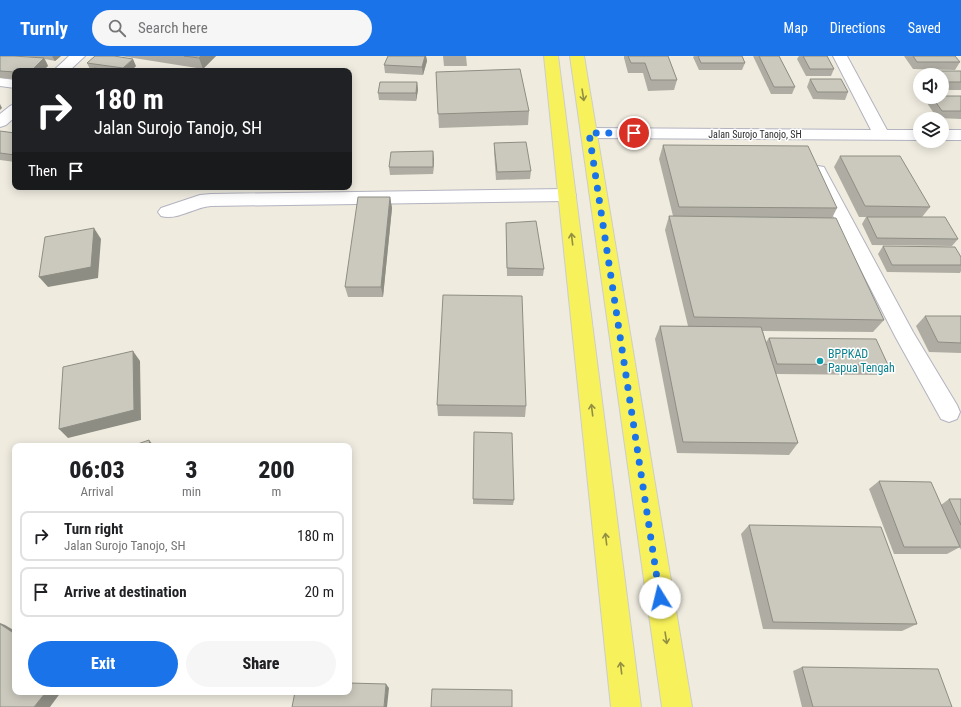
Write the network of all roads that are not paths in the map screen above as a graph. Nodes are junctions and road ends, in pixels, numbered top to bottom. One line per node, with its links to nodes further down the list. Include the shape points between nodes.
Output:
1 (78, 56): 5 (street)
2 (551, 56): 16 (main road)
3 (577, 56): 10 (main road, one-way to 10)
4 (840, 56): 12 (street)
5 (64, 68)
6 (0, 82): 7 (street)
7 (12, 84)
8 (12, 112): 9 (street)
9 (0, 122)
10 (589, 133): 11 (street, Jalan Surojo Tanojo, SH); 18 (main road)
11 (799, 134): 12 (street, Jalan Surojo Tanojo, SH); 20 (street, via 906,338)
12 (882, 135): 13 (street, Jalan Surojo Tanojo, SH)
13 (913, 135)
14 (949, 135): 15 (street)
15 (961, 135)
16 (567, 195): 17 (street, via 211,200); 19 (main road, one-way to 16)
17 (167, 212)
18 (610, 269): 19 (main road); 22 (main road, one-way to 22)
19 (576, 270): 21 (main road, one-way to 19)
20 (949, 412)
21 (626, 707)
22 (677, 707)

